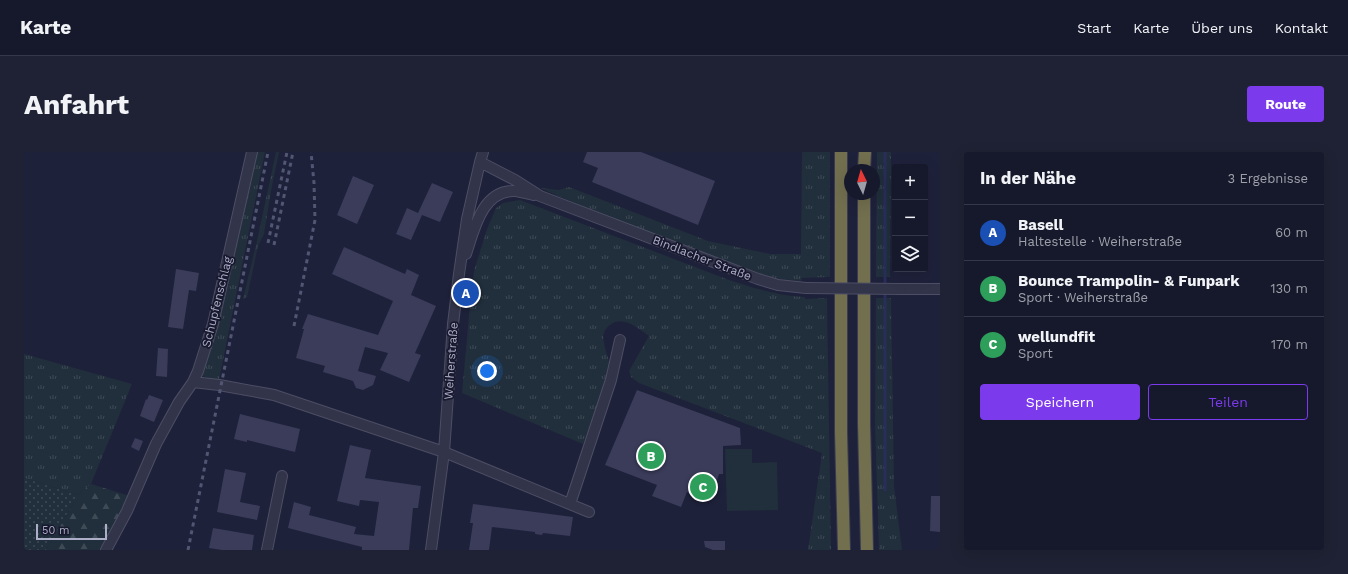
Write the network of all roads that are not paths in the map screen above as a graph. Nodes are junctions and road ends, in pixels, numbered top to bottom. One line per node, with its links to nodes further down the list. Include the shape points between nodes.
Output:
1 (252, 152): 11 (street, Schupfenschlag, via 213,324)
2 (841, 152): 19 (highway, via 841,432)
3 (864, 152): 5 (highway)
4 (482, 157): 6 (street, Bindlacher Straße); 8 (street, Weiherstraße, via 467,219)
5 (864, 164)
6 (540, 196): 8 (street, via 508,192 486,205 480,214); 9 (street, Bindlacher Straße, bridge, via 734,271 778,285 806,288)
7 (864, 200): 20 (highway)
8 (459, 274): 12 (street, Weiherstraße)
9 (940, 289)
10 (620, 340): 14 (street, via 611,380)
11 (193, 382): 12 (street, via 274,395); 16 (street, Schupfenschlag, via 159,438 127,511)
12 (444, 452): 14 (street); 18 (street, Weiherstraße)
13 (282, 476): 17 (street)
14 (570, 504): 15 (street)
15 (589, 512)
16 (106, 550)
17 (267, 550)
18 (431, 550)
19 (844, 550)
20 (867, 550)

